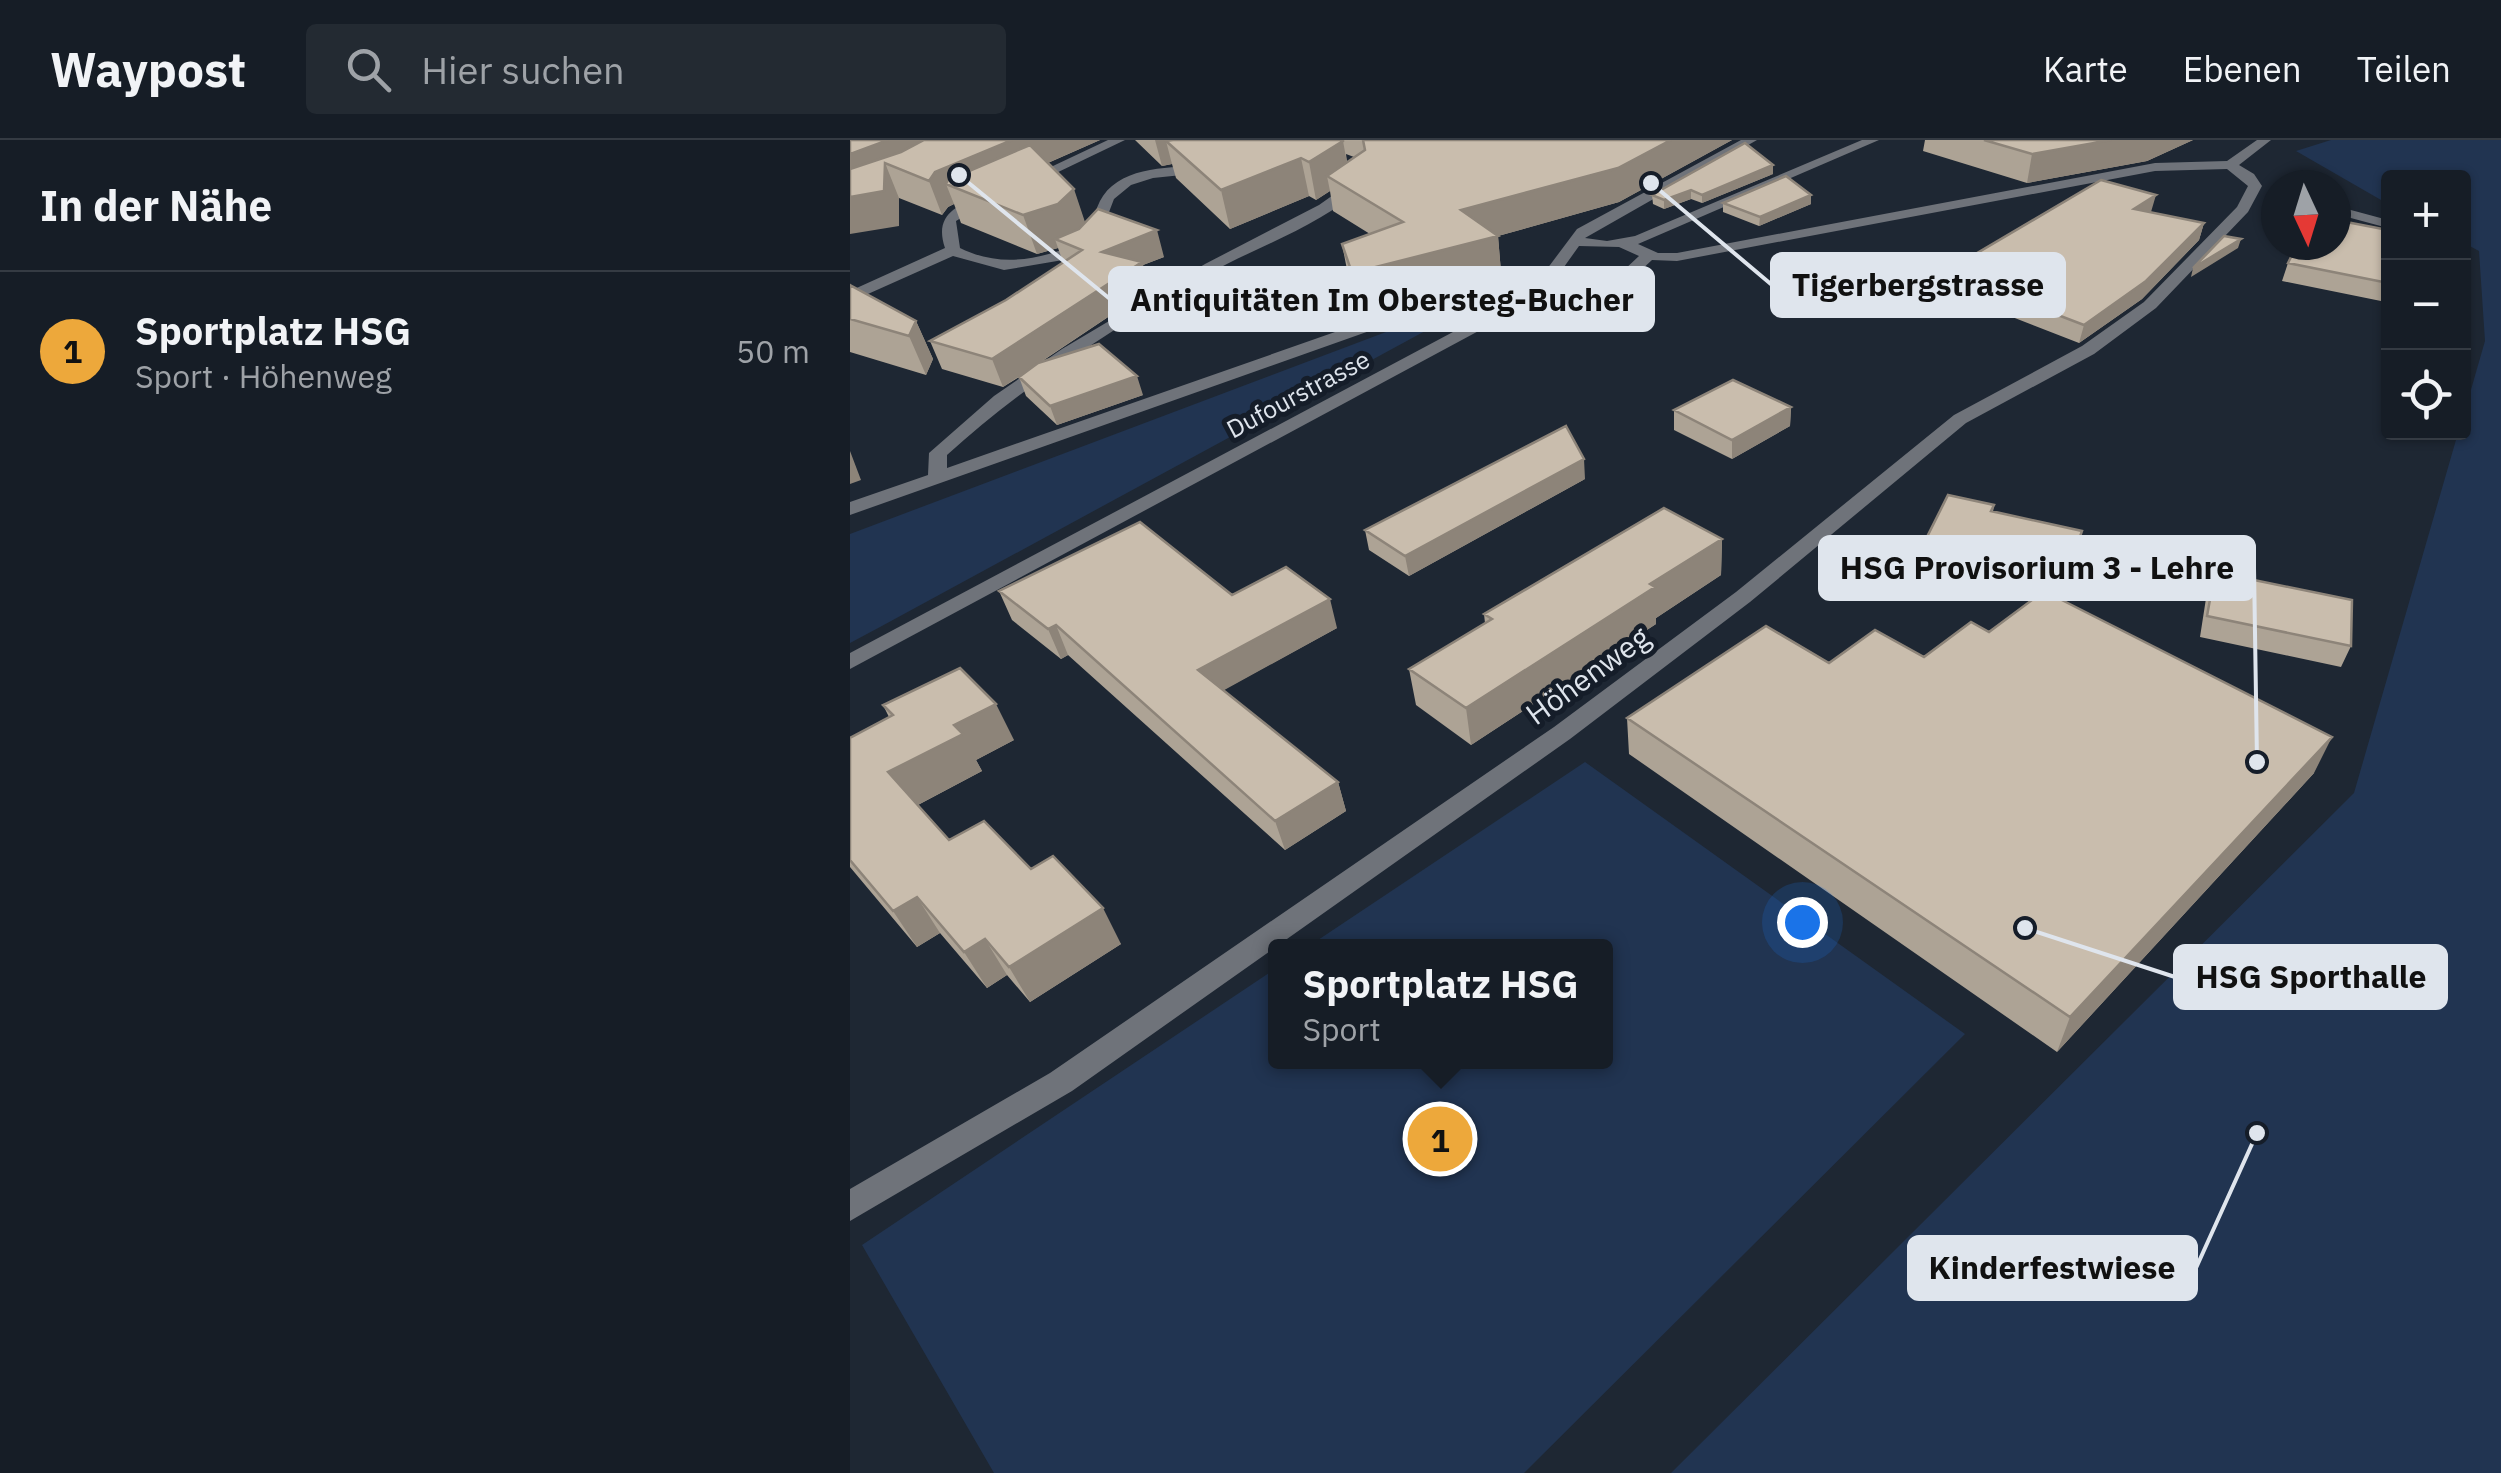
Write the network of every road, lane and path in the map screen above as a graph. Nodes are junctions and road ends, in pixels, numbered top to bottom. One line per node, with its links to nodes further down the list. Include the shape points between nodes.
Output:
1 (1118, 140): 16 (street, via 955,213 946,234)
2 (1751, 140): 14 (street, via 1598,221)
3 (1873, 140): 15 (street)
4 (2264, 140): 5 (street)
5 (2230, 164): 8 (street, Höhenweg); 10 (street, via 2155,167)
6 (1358, 166): 21 (street, via 1362,181 1346,194 1150,302 965,428 938,454)
7 (1214, 168): 16 (street, via 1126,183 1107,200 1091,243 1062,256 1000,265)
8 (2261, 185)
9 (2261, 193): 24 (street, Höhenweg, via 2150,305 2088,350 1960,419 1743,597 1562,733 1061,1082)
10 (1932, 209): 12 (street); 17 (street, via 1677,257)
11 (2351, 214): 13 (street)
12 (1956, 218)
13 (2381, 222)
14 (1574, 241): 15 (street); 18 (street, Dufourstrasse)
15 (1624, 244): 17 (street)
16 (953, 250): 20 (street)
17 (1649, 255): 19 (street, via 1631,272)
18 (1551, 277): 21 (street, via 1500,279); 23 (street, Dufourstrasse, via 1505,311)
19 (1637, 281)
20 (850, 298)
21 (937, 479): 22 (street)
22 (850, 509)
23 (850, 662)
24 (850, 1206)

